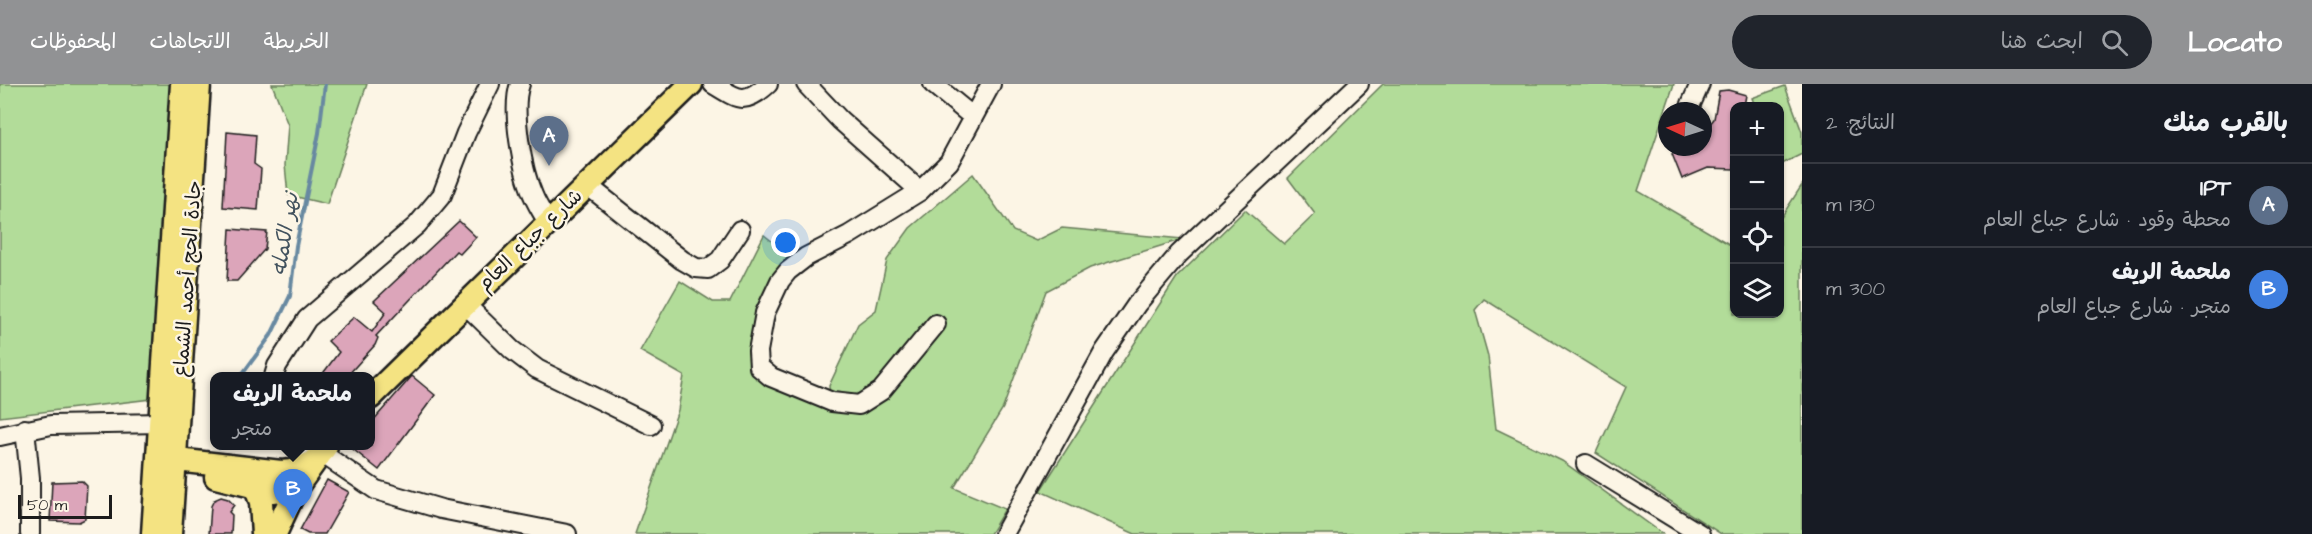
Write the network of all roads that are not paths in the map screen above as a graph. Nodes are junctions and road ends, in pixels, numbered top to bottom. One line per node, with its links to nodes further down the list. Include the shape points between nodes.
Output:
1 (182, 84): 25 (main road, جادة الحج أحمد الشماع)
2 (199, 84): 25 (main road, جادة الحج أحمد الشماع)
3 (490, 84): 21 (street, via 442,195 417,225 307,319)
4 (520, 84): 17 (street, via 516,108 524,161 532,194)
5 (691, 84): 15 (main road, شارع جباع العام)
6 (713, 84): 7 (street, via 742,99 756,95)
7 (768, 84)
8 (806, 84): 16 (street)
9 (933, 84): 14 (street)
10 (991, 84): 14 (street)
11 (1359, 84): 34 (street, via 1179,254 1137,304 1104,352)
12 (1700, 84): 13 (street)
13 (1692, 102)
14 (973, 117): 16 (street, via 949,162)
15 (587, 185): 17 (main road, شارع جباع العام); 18 (street, via 696,268 708,269 720,260)
16 (920, 191): 20 (street, via 806,257 788,272 765,313 759,367 832,402 859,405 881,391)
17 (549, 224): 19 (main road, شارع جباع العام)
18 (740, 230)
19 (464, 303): 22 (main road, شارع جباع العام); 23 (street, via 537,369)
20 (936, 324)
21 (276, 372)
22 (375, 393)
23 (651, 425)
24 (25, 429): 25 (street, via 79,423); 26 (street); 35 (street)
25 (170, 429): 29 (main road, جادة الحج أحمد الشماع); 29 (main road, via 187,452)
26 (0, 436)
27 (319, 454): 29 (main road, via 292,471 281,472); 31 (main road); 33 (street, via 376,490)
28 (1586, 464): 41 (street)
29 (175, 467): 30 (main road); 32 (main road, جادة الحج أحمد الشماع); 32 (main road, via 182,485)
30 (255, 486): 31 (main road, via 278,492); 38 (main road, via 261,502)
31 (296, 488): 39 (main road)
32 (164, 498): 36 (main road); 37 (main road)
33 (520, 529): 40 (street)
34 (1009, 532)
35 (30, 534)
36 (153, 534)
37 (170, 534)
38 (263, 534)
39 (275, 534)
40 (567, 534)
41 (1700, 534)

